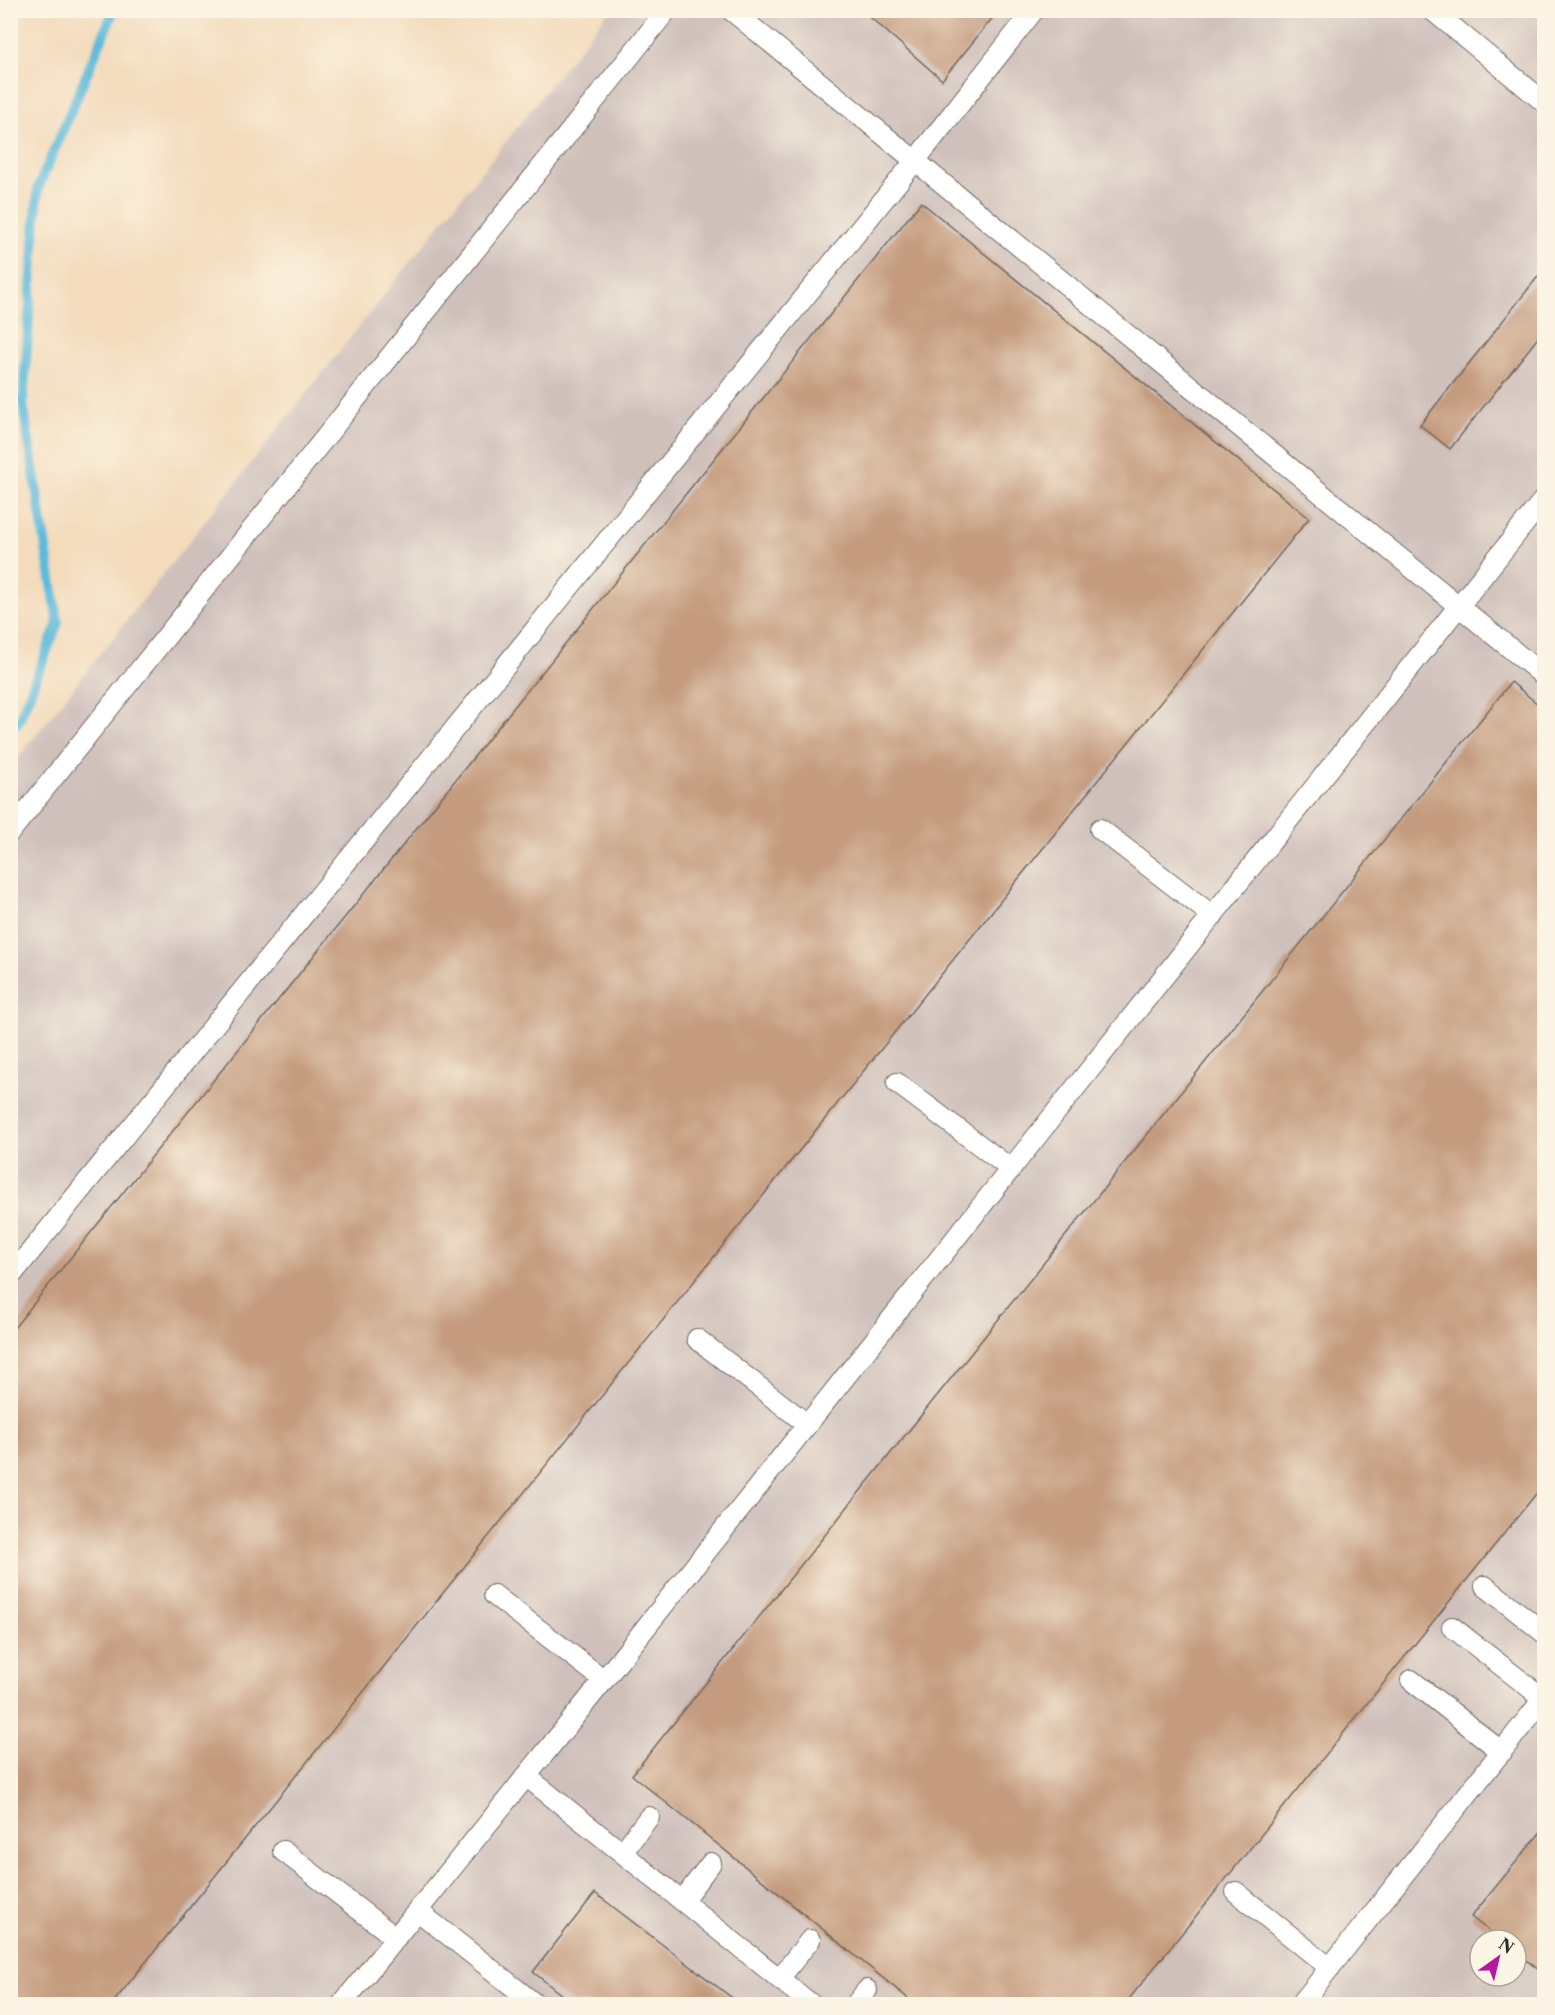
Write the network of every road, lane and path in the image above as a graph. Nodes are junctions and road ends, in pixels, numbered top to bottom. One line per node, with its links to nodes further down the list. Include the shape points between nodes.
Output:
1 (667, 10): 11 (lane)
2 (730, 10): 6 (lane)
3 (1034, 10): 6 (lane)
4 (1432, 10): 5 (lane)
5 (1545, 102)
6 (915, 162): 8 (lane); 15 (lane)
7 (1545, 499): 8 (lane)
8 (1459, 607): 9 (lane); 12 (lane)
9 (1545, 676)
10 (1100, 829): 12 (lane)
11 (10, 832)
12 (1212, 916): 14 (lane)
13 (897, 1083): 14 (lane)
14 (1011, 1169): 17 (lane)
15 (10, 1277)
16 (697, 1339): 17 (lane)
17 (807, 1424): 22 (lane)
18 (1485, 1586): 21 (lane)
19 (494, 1595): 22 (lane)
20 (1452, 1627): 24 (lane)
21 (1545, 1633)
22 (604, 1680): 26 (lane)
23 (1411, 1680): 25 (lane)
24 (1544, 1698): 25 (lane)
25 (1502, 1752): 36 (lane)
26 (526, 1776): 29 (lane); 33 (lane)
27 (649, 1817): 29 (lane)
28 (284, 1851): 34 (lane)
29 (622, 1853): 32 (lane)
30 (711, 1863): 32 (lane)
31 (1236, 1892): 36 (lane)
32 (682, 1901): 37 (lane)
33 (418, 1911): 34 (lane); 39 (lane)
34 (396, 1938): 38 (lane)
35 (810, 1940): 37 (lane)
36 (1330, 1968): 41 (lane)
37 (779, 1979): 40 (lane)
38 (342, 2004)
39 (535, 2004)
40 (811, 2004)
41 (1301, 2004)

